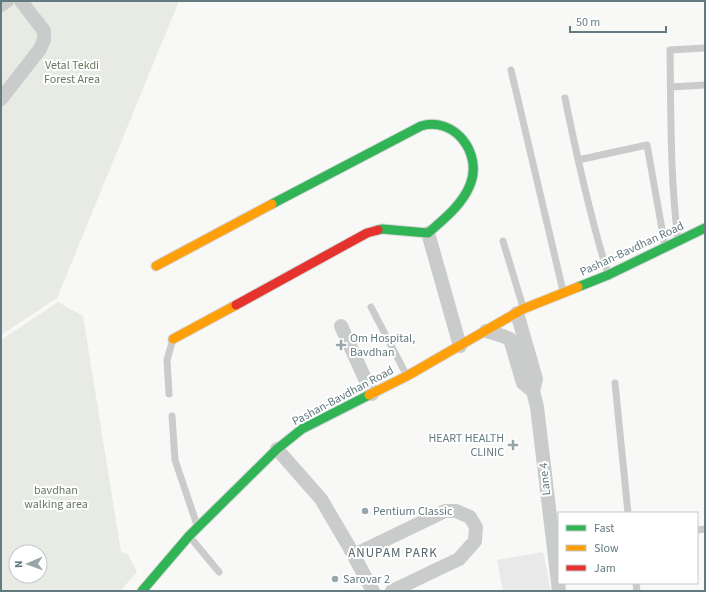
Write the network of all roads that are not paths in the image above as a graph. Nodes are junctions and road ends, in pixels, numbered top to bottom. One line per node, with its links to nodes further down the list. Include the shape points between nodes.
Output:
1 (8, 1): 3 (street)
2 (22, 1): 9 (street, via 44,31 44,40 40,49)
3 (1, 6)
4 (705, 48): 7 (lane, via 670,50)
5 (511, 70): 18 (lane)
6 (705, 85): 7 (lane)
7 (670, 87): 13 (lane, via 671,146)
8 (565, 98): 10 (lane)
9 (1, 99)
10 (578, 160): 15 (lane, via 648,145); 17 (lane)
11 (705, 228): 13 (street, Pashan-Bavdhan Road)
12 (428, 233): 16 (street, via 460,203 471,184 473,162 469,146 454,132 442,126 426,124); 23 (street, via 382,229 367,233); 24 (street)
13 (678, 240): 15 (street, Pashan-Bavdhan Road)
14 (503, 241): 20 (lane)
15 (665, 247): 17 (street, Pashan-Bavdhan Road)
16 (156, 266)
17 (608, 275): 18 (street, Pashan-Bavdhan Road)
18 (563, 293): 20 (street, Pashan-Bavdhan Road)
19 (371, 307): 25 (lane)
20 (520, 311): 22 (street, Pashan-Bavdhan Road); 27 (street, Lane 4, via 536,378)
21 (342, 326): 29 (street)
22 (486, 331): 24 (street, Pashan-Bavdhan Road); 27 (street, Lane 4, via 510,339 523,383)
23 (173, 339): 28 (lane, via 167,360)
24 (460, 346): 25 (street, Pashan-Bavdhan Road)
25 (407, 376): 29 (street, Pashan-Bavdhan Road)
26 (615, 384): 32 (lane)
27 (533, 391): 35 (street, Lane 4)
28 (169, 394)
29 (372, 394): 31 (street, Pashan-Bavdhan Road, via 302,429)
30 (172, 416): 33 (lane, via 175,460)
31 (278, 449): 33 (street, Pashan-Bavdhan Road); 36 (street, via 321,499)
32 (628, 512)
33 (197, 528): 34 (street, Pashan-Bavdhan Road)
34 (189, 536): 37 (lane); 39 (street, Pashan-Bavdhan Road)
35 (556, 551): 38 (street, Lane 4)
36 (354, 555): 40 (street); 41 (street, via 444,511 456,511 470,517 476,527 475,541 459,559)
37 (219, 572)
38 (558, 578)
39 (142, 591)
40 (373, 591)
41 (392, 591)

